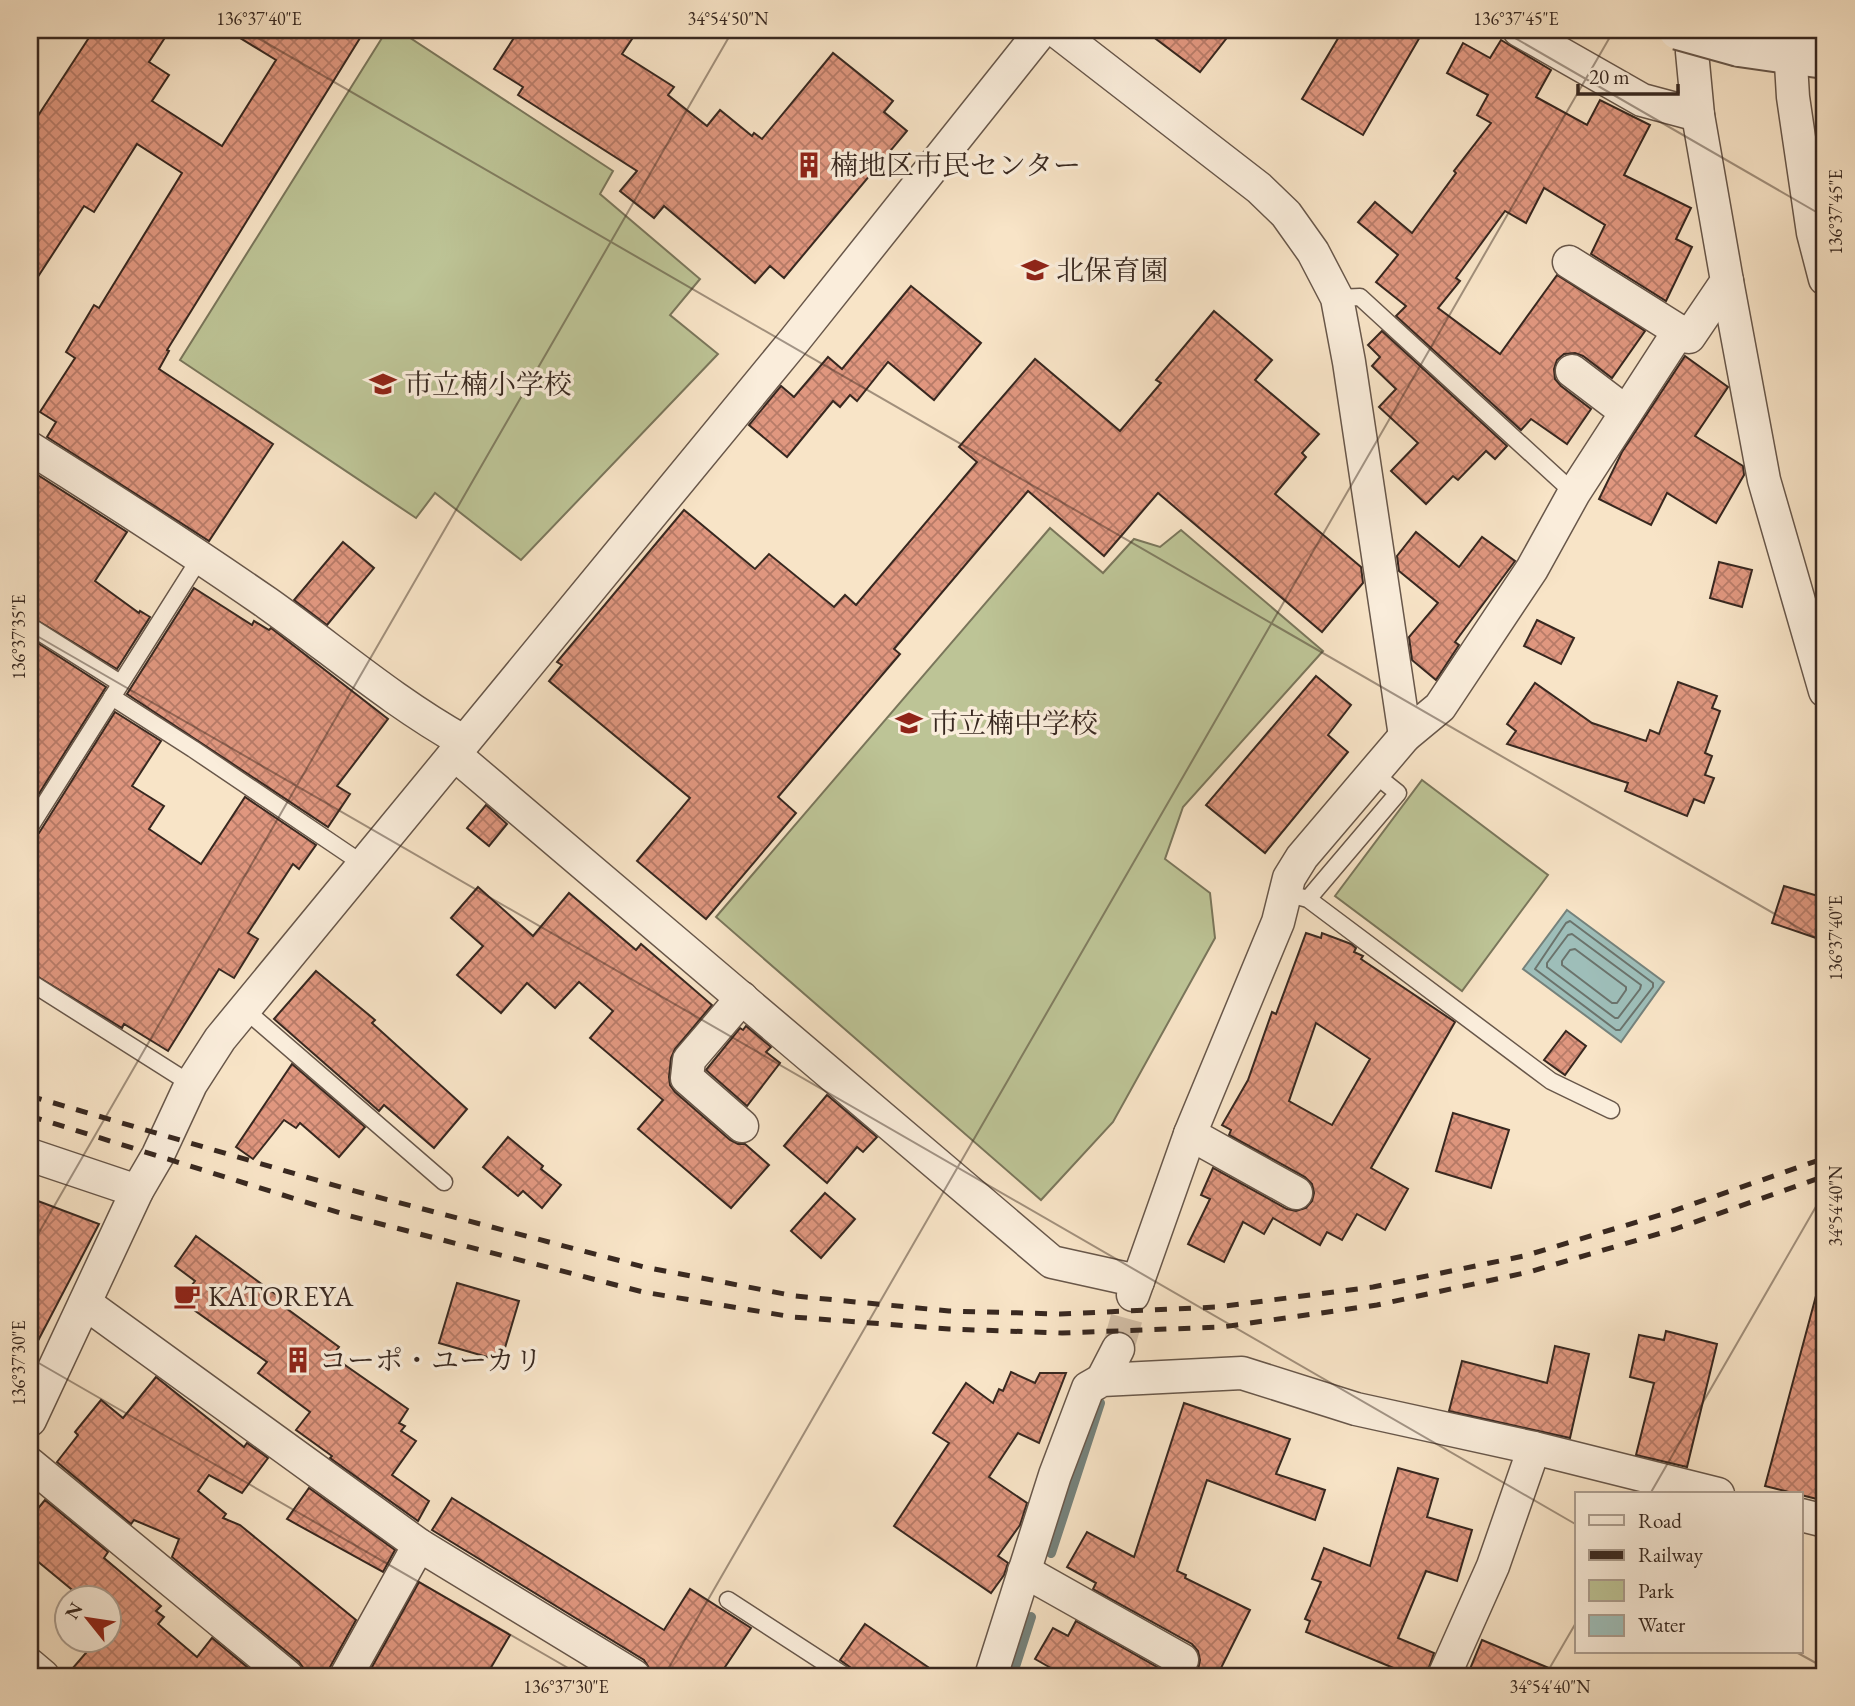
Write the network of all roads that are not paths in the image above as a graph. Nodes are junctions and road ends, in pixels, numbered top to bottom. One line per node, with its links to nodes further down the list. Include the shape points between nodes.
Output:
1 (1042, 30): 22 (street, via 803,330)
2 (1055, 30): 10 (street, via 1259,188 1286,214 1314,252)
3 (1520, 30): 6 (street, via 1642,100)
4 (1685, 41): 5 (street, bridge); 6 (street)
5 (1805, 50): 8 (street, via 1793,97 1813,233)
6 (1699, 115): 9 (street)
7 (1569, 262): 11 (street)
8 (1825, 279)
9 (1727, 281): 11 (street, via 1689,337); 19 (street, via 1764,480)
10 (1337, 298): 15 (lane, via 1360,298); 21 (street)
11 (1679, 331): 13 (street)
12 (1572, 371): 13 (street)
13 (1626, 412): 15 (street)
14 (30, 448): 16 (street)
15 (1574, 493): 21 (street, via 1532,569 1440,707)
16 (200, 558): 18 (lane); 22 (street)
17 (30, 626): 18 (lane)
18 (120, 682): 20 (lane)
19 (1825, 691)
20 (111, 697): 23 (lane); 24 (lane)
21 (1405, 737): 25 (street, via 1302,857 1289,878)
22 (458, 747): 24 (street); 27 (street)
23 (30, 827)
24 (362, 864): 28 (street)
25 (1296, 896): 30 (lane, via 1551,1081); 32 (street, via 1278,922)
26 (30, 982): 29 (lane)
27 (742, 998): 31 (street, via 689,1060 687,1078); 32 (street, via 1052,1262 1135,1288)
28 (243, 1008): 29 (street); 34 (lane)
29 (191, 1084): 35 (street)
30 (1611, 1110)
31 (742, 1126)
32 (1190, 1134): 36 (street)
33 (30, 1155): 35 (street)
34 (444, 1182)
35 (137, 1191): 37 (street)
36 (1296, 1193)
37 (85, 1303): 40 (street); 46 (street)
38 (1118, 1349): 39 (street)
39 (1102, 1380): 41 (street, via 1242,1373 1356,1409); 47 (street, via 1088,1388)
40 (30, 1420)
41 (1534, 1448): 43 (street); 57 (street, via 1493,1566)
42 (30, 1464): 52 (street)
43 (1710, 1492)
44 (1802, 1515): 45 (street)
45 (1825, 1521)
46 (419, 1545): 53 (street); 54 (street)
47 (1024, 1571): 49 (street); 56 (street)
48 (728, 1600): 55 (lane)
49 (1182, 1660)
50 (30, 1665): 51 (street)
51 (43, 1676)
52 (287, 1676)
53 (346, 1676)
54 (634, 1676)
55 (845, 1676)
56 (991, 1676)
57 (1444, 1676)

